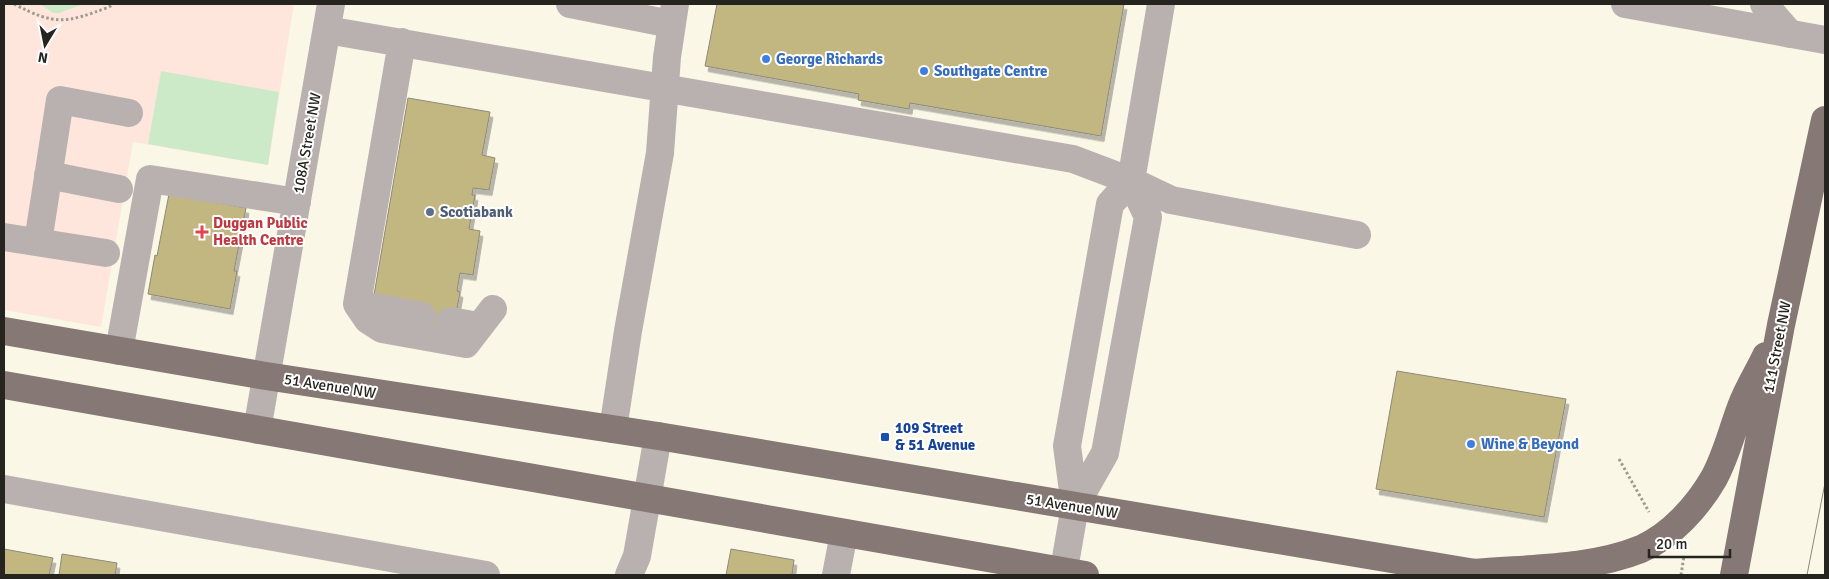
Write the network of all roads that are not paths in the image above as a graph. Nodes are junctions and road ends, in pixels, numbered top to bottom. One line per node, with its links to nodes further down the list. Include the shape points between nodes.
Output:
1 (570, 4): 5 (street)
2 (1161, 4): 14 (street)
3 (1625, 4): 7 (street)
4 (1764, 4): 7 (street)
5 (673, 14): 10 (street)
6 (329, 17): 9 (street); 16 (street, 108A Street NW)
7 (1790, 34): 8 (street)
8 (1825, 40)
9 (402, 42): 10 (street); 21 (street)
10 (665, 89): 14 (street, via 1051,155 1087,164); 29 (street, via 660,153)
11 (130, 113): 13 (street, via 60,100)
12 (1825, 120): 24 (main road, 111 Street NW)
13 (48, 175): 15 (street); 19 (street)
14 (1131, 181): 17 (street, via 1171,200); 34 (street, via 1110,204 1067,446); 34 (street, via 1148,217 1104,453)
15 (119, 189)
16 (296, 202): 26 (street, via 150,179); 27 (street, 108A Street NW)
17 (1357, 235)
18 (4, 237): 19 (street)
19 (38, 242): 20 (street)
20 (106, 254)
21 (357, 304): 22 (street); 23 (street, via 368,320 382,329 466,344 486,317)
22 (422, 316)
23 (450, 322)
24 (1781, 325): 37 (main road, 51 Avenue NW, via 1742,405 1714,478 1684,518 1664,535 1643,548 1615,558); 41 (main road, 111 Street NW)
25 (4, 331): 26 (main road, 51 Avenue NW)
26 (119, 351): 27 (main road, 51 Avenue NW)
27 (266, 376): 29 (main road, 51 Avenue NW); 30 (street, 108A Street NW)
28 (4, 386): 30 (main road)
29 (613, 429): 31 (main road, 51 Avenue NW)
30 (257, 430): 33 (main road)
31 (658, 436): 33 (street); 34 (main road, 51 Avenue NW)
32 (4, 489): 38 (street)
33 (647, 498): 35 (main road); 39 (street, via 637,556)
34 (1075, 506): 36 (street); 37 (main road, 51 Avenue NW)
35 (844, 533): 36 (main road); 40 (street)
36 (1070, 574)
37 (1480, 574)
38 (486, 575)
39 (629, 575)
40 (836, 575)
41 (1734, 575)

